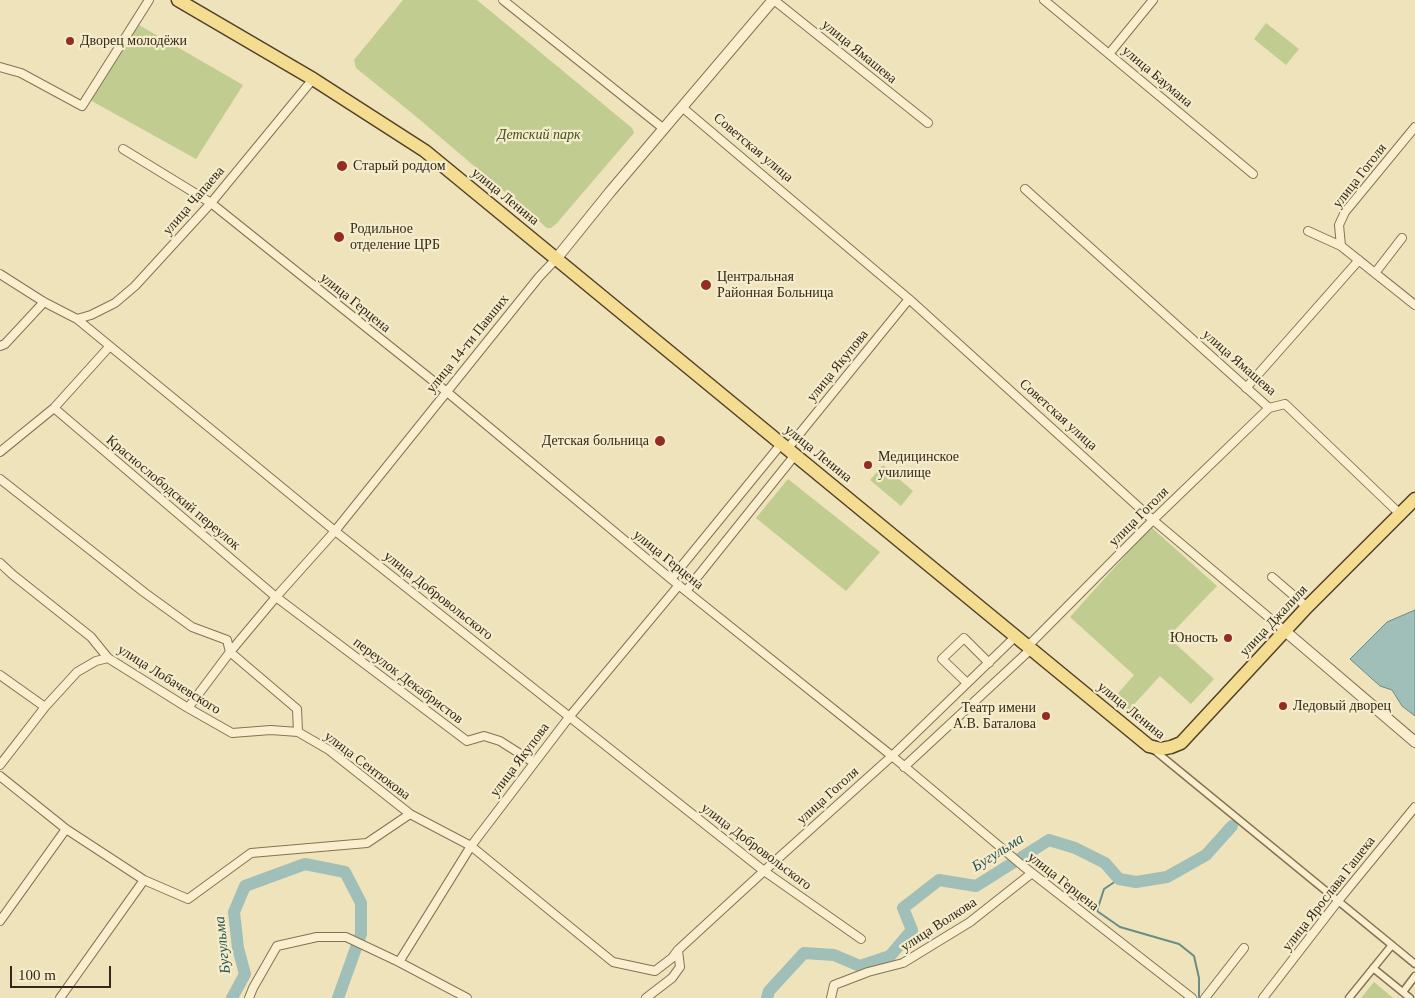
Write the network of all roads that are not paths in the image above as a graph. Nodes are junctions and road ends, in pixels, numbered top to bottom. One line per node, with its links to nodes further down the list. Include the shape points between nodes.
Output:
1 (149, 0): 8 (street, via 82,106 21,73)
2 (178, 0): 9 (main road, улица Ленина)
3 (503, 0): 13 (street)
4 (774, 0): 10 (street, улица 14-ти Павших); 11 (street, улица Ямашева)
5 (1044, 0): 7 (street, улица Баумана)
6 (1153, 0): 7 (street)
7 (1109, 54): 15 (street, улица Баумана)
8 (0, 67)
9 (314, 79): 17 (street, улица Чапаева); 21 (main road, улица Ленина, via 425,151)
10 (683, 108): 13 (street, улица 14-ти Павших); 25 (street, Советская улица)
11 (928, 123)
12 (1415, 128): 20 (street, улица Гоголя, via 1345,212 1340,225)
13 (664, 129): 21 (street, улица 14-ти Павших)
14 (123, 149): 17 (street, улица Герцена)
15 (1253, 174)
16 (1025, 189): 31 (street, улица Ямашева)
17 (211, 203): 28 (street, улица Чапаева, via 136,286 115,303); 32 (street, улица Герцена)
18 (1308, 230): 20 (street)
19 (1402, 238): 23 (street)
20 (1341, 246): 22 (street)
21 (556, 259): 32 (street, улица 14-ти Павших); 35 (main road, улица Ленина)
22 (1359, 260): 23 (street); 31 (street)
23 (1374, 273): 27 (street)
24 (0, 274): 26 (street, улица Добровольского)
25 (909, 299): 35 (street, улица Якупова); 40 (street, Советская улица)
26 (44, 302): 28 (street, улица Добровольского); 29 (street)
27 (1415, 305)
28 (77, 320): 30 (street, улица Добровольского)
29 (0, 346)
30 (109, 346): 33 (street); 41 (street, улица Добровольского)
31 (1246, 388): 34 (street, улица Ямашева)
32 (447, 392): 41 (street, улица 14-ти Павших); 44 (street, улица Герцена)
33 (54, 408): 36 (street); 47 (street, Краснослободский переулок)
34 (1269, 408): 39 (street, улица Ямашева, via 1285,404); 40 (street, улица Гоголя)
35 (788, 449): 44 (street); 46 (street); 50 (main road, улица Ленина)
36 (0, 452)
37 (0, 479): 52 (street, via 192,627 227,640)
38 (1415, 499): 39 (main road, улица Джалиля)
39 (1400, 514): 48 (main road, улица Джалиля)
40 (1153, 520): 49 (street, Советская улица); 51 (street, улица Гоголя)
41 (335, 532): 47 (street, улица 14-ти Павших); 59 (street, улица Добровольского)
42 (0, 563): 53 (street, улица Лобачевского, via 91,637)
43 (1272, 577): 48 (street)
44 (670, 579): 45 (street, улица Герцена)
45 (678, 585): 46 (street, улица Герцена); 59 (street, улица Якупова)
46 (686, 591): 63 (street, улица Герцена)
47 (276, 597): 52 (street, улица 14-ти Павших); 64 (street, переулок Декабристов, via 467,741 484,736 500,741)
48 (1307, 607): 49 (main road, улица Джалиля)
49 (1284, 632): 61 (street, Советская улица); 62 (main road, улица Джалиля, via 1181,743 1161,749)
50 (1016, 636): 51 (main road, улица Ленина); 54 (street, улица Гоголя)
51 (1029, 647): 62 (main road, улица Ленина); 66 (street, улица Гоголя)
52 (230, 652): 58 (street, улица 14-ти Павших); 60 (street, via 297,709)
53 (108, 658): 57 (street, via 78,672); 58 (street, улица Лобачевского)
54 (989, 663): 56 (street, улица Гоголя); 56 (street, via 964,638 942,659)
55 (0, 675): 57 (street)
56 (967, 683): 63 (street, улица Гоголя)
57 (44, 708): 65 (street)
58 (188, 708): 60 (street, улица Лобачевского, via 232,733)
59 (570, 716): 64 (street, улица Якупова); 72 (street, улица Добровольского)
60 (298, 732): 69 (street, улица Сентюкова, via 329,750)
61 (1415, 742)
62 (1149, 746): 75 (street, улица Ленина)
63 (892, 756): 66 (street, улица Герцена); 72 (street, улица Гоголя)
64 (533, 762): 71 (street, улица Якупова)
65 (0, 766)
66 (904, 767): 73 (street, улица Герцена)
67 (0, 776): 70 (street)
68 (1415, 807): 75 (street, улица Ярослава Гашека)
69 (410, 814): 71 (street, улица Сентюкова); 74 (street, via 367,843 251,853 188,900)
70 (66, 830): 74 (street); 76 (street)
71 (471, 846): 81 (street, улица Якупова); 84 (street, улица Сентюкова, via 613,962)
72 (764, 871): 77 (street, улица Добровольского); 80 (street, улица Гоголя)
73 (1032, 872): 86 (street, улица Герцена); 93 (street, улица Волкова, via 962,927 903,964 868,972 834,985)
74 (144, 880): 89 (street)
75 (1338, 901): 78 (street, улица Ленина); 96 (street, улица Ярослава Гашека)
76 (0, 920)
77 (861, 939)
78 (1392, 945): 82 (street, улица Ленина); 83 (street)
79 (1244, 948): 95 (street)
80 (678, 950): 84 (street, улица Гоголя); 92 (street, via 680,967 672,978)
81 (399, 962): 90 (street, via 346,938 318,937 277,946); 91 (street)
82 (1415, 964)
83 (1373, 968): 87 (street); 97 (street)
84 (655, 971)
85 (1415, 976): 87 (street)
86 (1181, 989): 88 (street, улица Герцена); 94 (street)
87 (1403, 992): 98 (street)
88 (1191, 997)
89 (60, 998)
90 (249, 998)
91 (467, 998)
92 (646, 998)
93 (831, 998)
94 (1181, 998)
95 (1205, 998)
96 (1263, 998)
97 (1349, 998)
98 (1410, 998)

